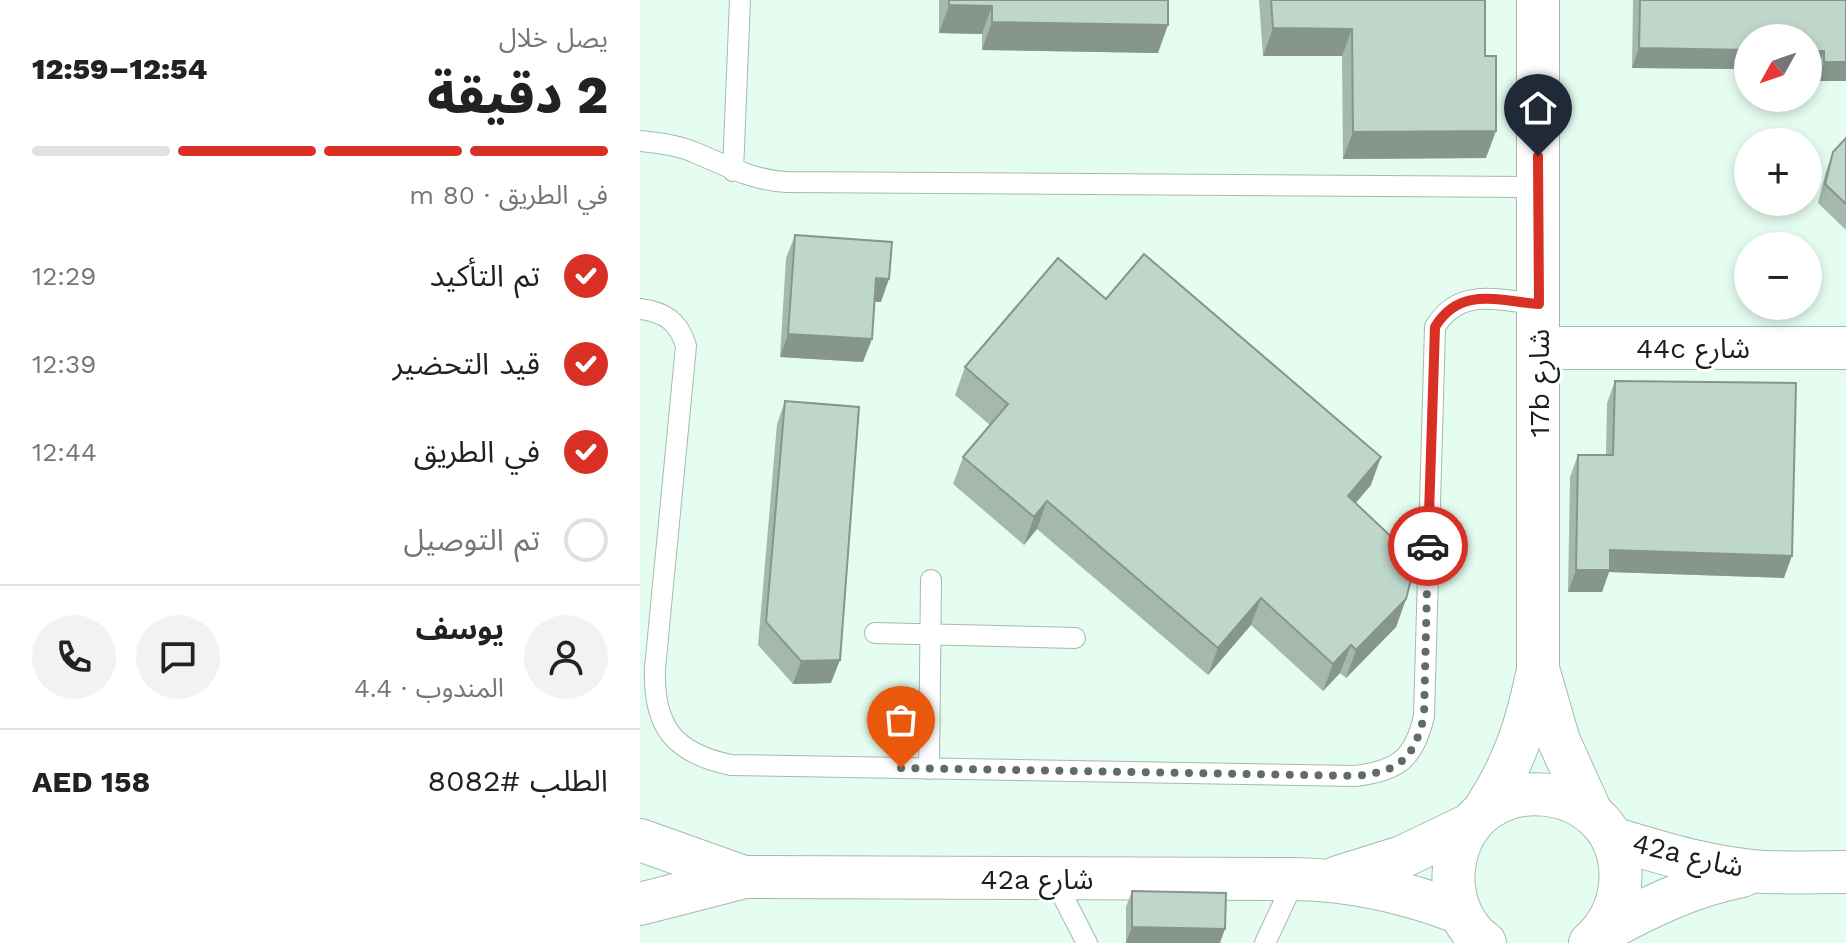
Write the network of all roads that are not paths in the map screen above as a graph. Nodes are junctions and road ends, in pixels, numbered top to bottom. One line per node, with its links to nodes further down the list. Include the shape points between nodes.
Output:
1 (740, 0): 4 (lane)
2 (1538, 0): 5 (street, 17b شارع)
3 (640, 141): 4 (lane, via 694,152)
4 (733, 171): 5 (lane, via 786,182)
5 (1538, 187): 6 (street, 17b شارع)
6 (1539, 304): 8 (street, 17b شارع); 15 (lane, via 1458,302 1435,327 1424,716 1418,741 1402,761 1380,773 1355,776)
7 (640, 309): 15 (lane, via 673,321 686,346 655,668 654,696 663,723 680,744 703,759 731,765)
8 (1539, 348): 9 (street, 44c شارع); 14 (street, 17b شارع)
9 (1846, 348)
10 (931, 580): 12 (lane)
11 (875, 633): 12 (lane)
12 (930, 634): 13 (lane); 15 (lane)
13 (1075, 638)
14 (1538, 670): 16 (street, 17b شارع, via 1521,741 1506,776); 17 (street, 17b شارع, via 1559,741)
15 (929, 769)
16 (1478, 816): 17 (street, 42a شارع, via 1511,797 1537,793 1563,797); 23 (street, 42a شارع, via 1402,857); 25 (street, 17b شارع, via 1456,852 1452,883)
17 (1602, 825): 19 (street, 42a شارع, via 1688,860); 26 (street, 17b شارع, via 1622,870 1619,902)
18 (640, 840): 21 (street, 42a شارع)
19 (1763, 872): 20 (street, 42a شارع); 26 (street, 42a شارع, via 1681,893)
20 (1846, 872)
21 (745, 877): 22 (street, 42a شارع); 24 (street, 42a شارع)
22 (1054, 879): 23 (street, 42a شارع); 27 (lane)
23 (1312, 879): 25 (street, 42a شارع, via 1395,891); 28 (lane)
24 (640, 904)
25 (1472, 928)
26 (1597, 938)
27 (1087, 943)
28 (1265, 943)

